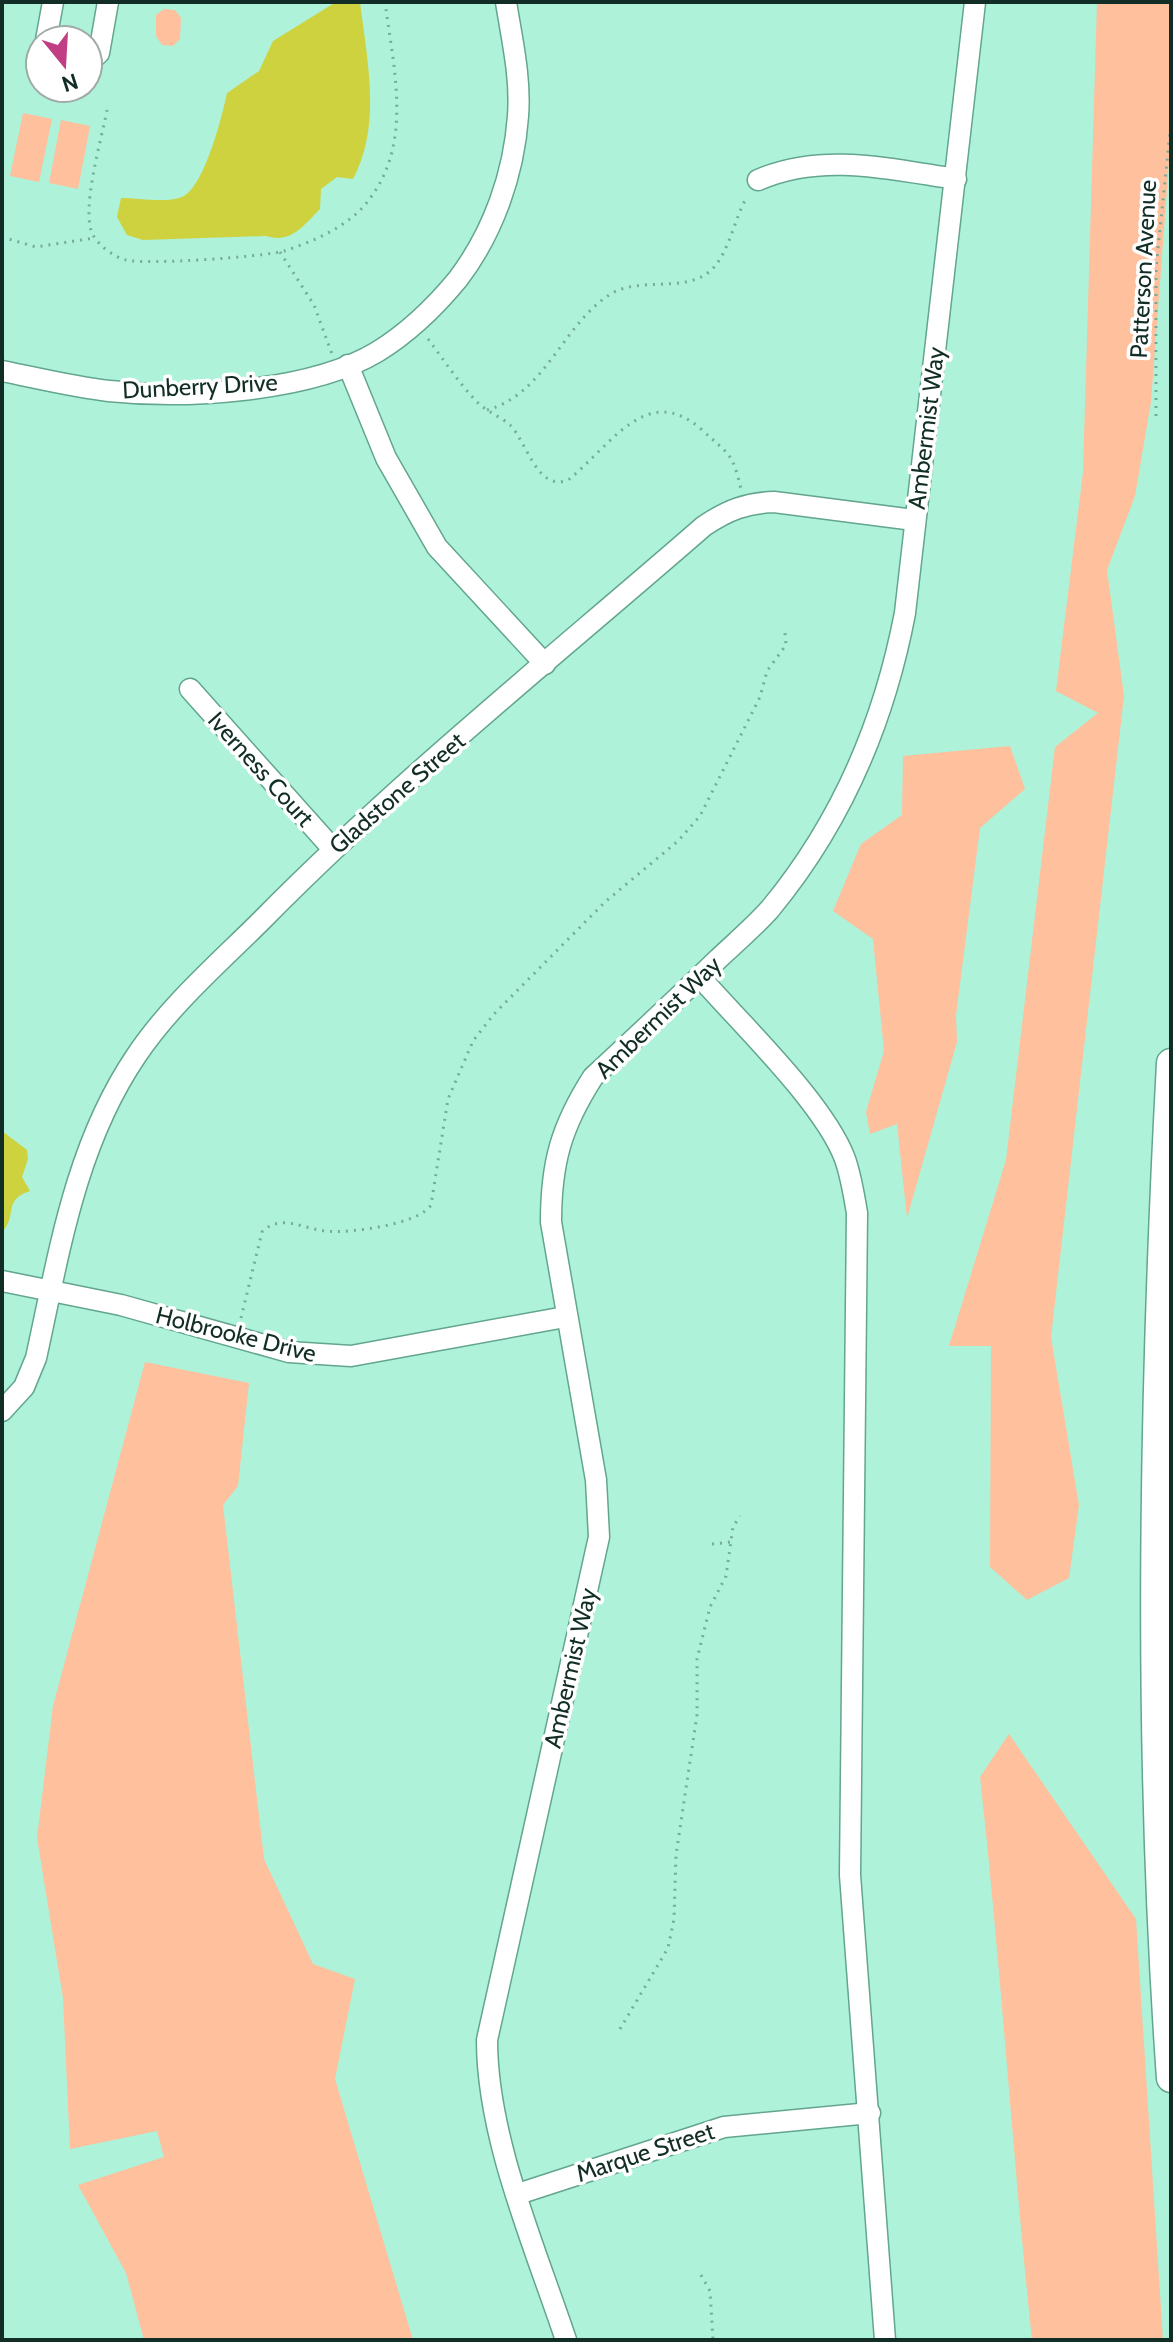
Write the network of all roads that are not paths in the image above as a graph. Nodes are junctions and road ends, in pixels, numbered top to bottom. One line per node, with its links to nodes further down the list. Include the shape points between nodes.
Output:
1 (53, 2): 5 (street)
2 (108, 2): 6 (street)
3 (506, 2): 9 (street, Dunberry Drive, via 518,80 515,150 480,247 438,304 375,353)
4 (975, 2): 7 (street, Ambermist Way)
5 (49, 24)
6 (104, 25)
7 (956, 179): 8 (street, via 837,163 786,168); 11 (street, Ambermist Way)
8 (758, 180)
9 (343, 367): 10 (street, Dunberry Drive, via 242,389 173,392 110,391); 12 (street, via 386,458 437,547)
10 (2, 371)
11 (914, 520): 12 (street, Gladstone Street, via 774,502 727,510); 15 (street, Ambermist Way, via 895,665 865,754 806,861 768,911)
12 (545, 664): 14 (street, Gladstone Street)
13 (190, 689): 14 (street, Iverness Court)
14 (332, 848): 18 (street, Gladstone Street, via 173,1009 135,1056 80,1169)
15 (700, 977): 19 (street, Ambermist Way, via 593,1077 558,1145 551,1222); 22 (street, via 828,1128 844,1157 857,1213 850,1875)
16 (1171, 1063): 21 (highway, via 1156,1452 1157,1713)
17 (2, 1281): 18 (street, Holbrooke Drive)
18 (51, 1292): 19 (street, Holbrooke Drive, via 121,1305 289,1352 351,1356); 20 (street, Gladstone Street, via 36,1358 24,1387)
19 (565, 1317): 23 (street, Ambermist Way, via 596,1480 599,1537 487,2040 493,2106)
20 (2, 1411)
21 (1171, 2078)
22 (870, 2113): 23 (street, Marque Street, via 701,2132); 25 (street)
23 (518, 2194): 24 (street, Ambermist Way)
24 (566, 2340)
25 (885, 2340)

